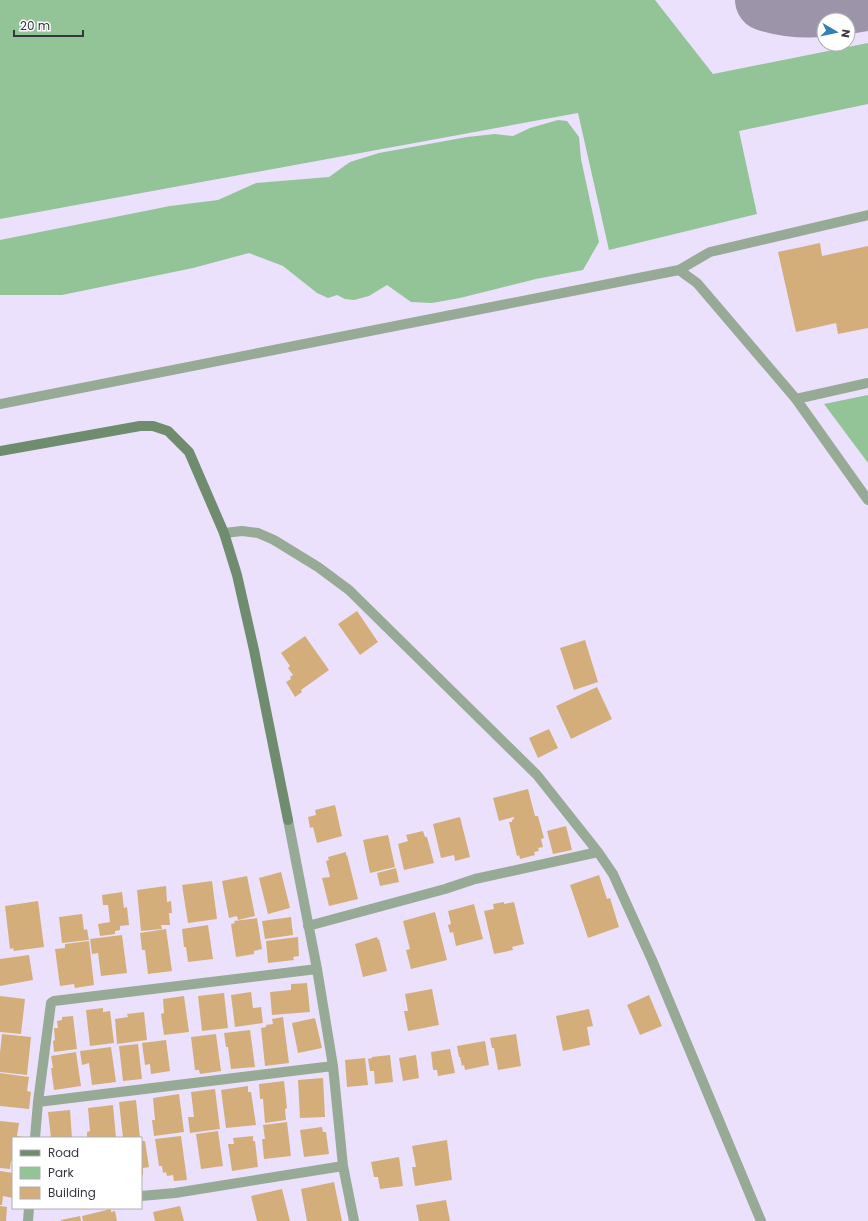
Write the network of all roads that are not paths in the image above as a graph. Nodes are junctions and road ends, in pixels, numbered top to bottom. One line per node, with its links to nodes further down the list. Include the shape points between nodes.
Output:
1 (868, 215): 2 (street, via 710,252)
2 (679, 270): 4 (street, via 697,283); 5 (street)
3 (868, 383): 4 (street)
4 (796, 399): 7 (street)
5 (0, 404)
6 (0, 451): 8 (street, via 140,426 153,426 168,432 189,452)
7 (868, 500)
8 (224, 533): 9 (street, via 258,533 274,540 349,590 537,775); 10 (street, via 237,575 250,635)
9 (598, 852): 10 (street, via 474,879 445,890); 20 (street, via 613,874 652,960)
10 (308, 926): 11 (street)
11 (317, 969): 12 (street); 13 (street, via 54,1001 51,1003)
12 (333, 1066): 13 (street); 15 (street)
13 (38, 1102): 14 (street)
14 (35, 1137)
15 (343, 1166): 16 (street); 19 (street)
16 (142, 1196)
17 (29, 1209): 18 (street)
18 (28, 1221)
19 (354, 1221)
20 (761, 1221)

